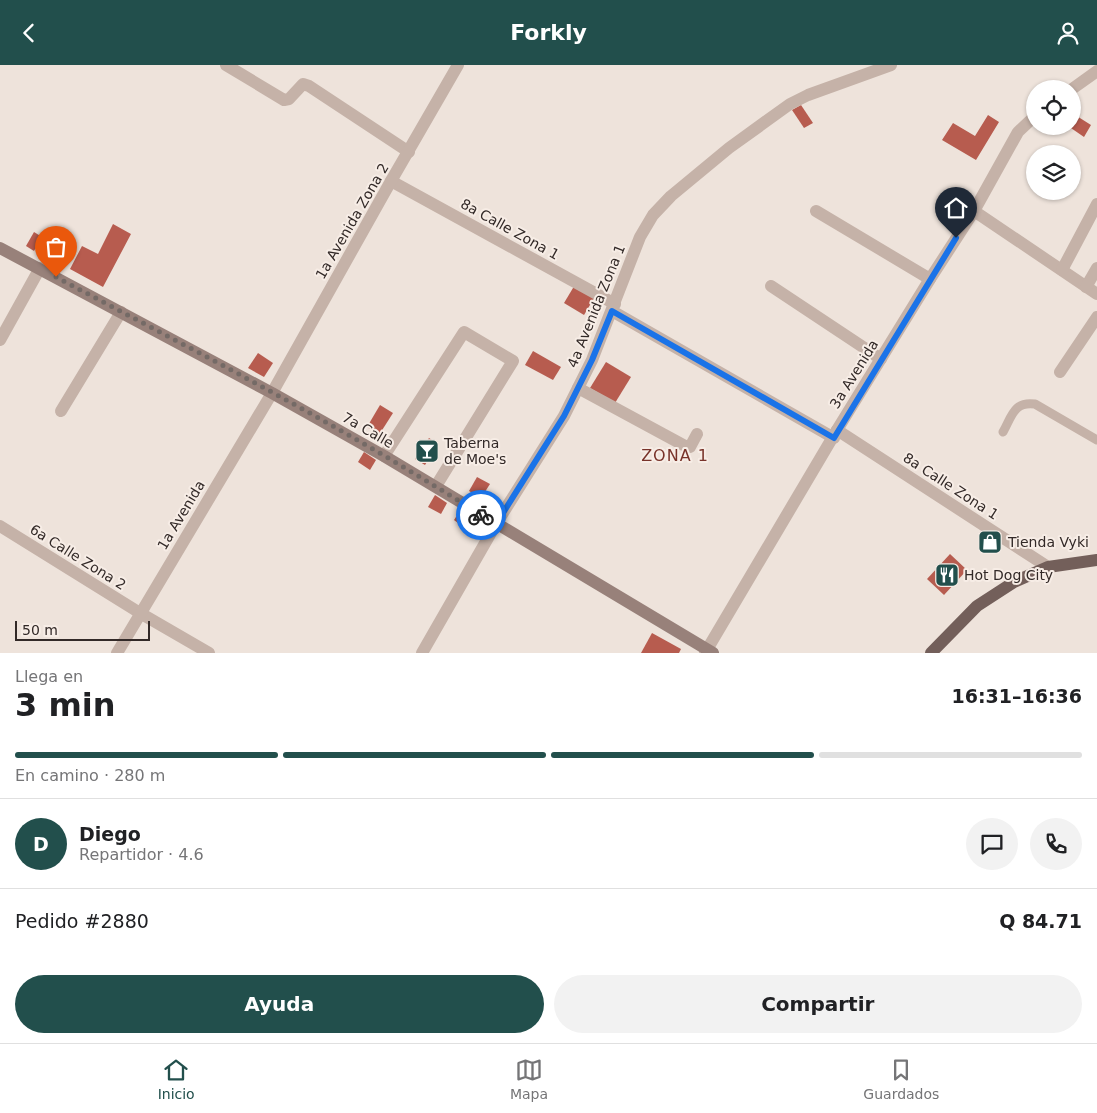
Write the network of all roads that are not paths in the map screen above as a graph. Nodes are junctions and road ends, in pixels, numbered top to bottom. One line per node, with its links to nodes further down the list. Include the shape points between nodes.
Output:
1 (226, 65): 7 (street, via 284,100 303,85 309,86)
2 (458, 65): 7 (street, 1a Avenida Zona 2)
3 (891, 65): 19 (street, 4a Avenida Zona 1, via 790,104 671,196 653,215 640,237)
4 (1097, 71): 5 (street)
5 (1081, 83)
6 (1026, 124): 11 (street, 3a Avenida, via 1018,132)
7 (409, 152): 8 (street, 1a Avenida Zona 2)
8 (391, 181): 19 (street, 8a Calle Zona 1); 26 (street, 1a Avenida Zona 2)
9 (1097, 204): 15 (street)
10 (816, 211): 16 (street)
11 (974, 211): 15 (street); 16 (street, 3a Avenida)
12 (0, 248): 13 (street, 7a Calle)
13 (40, 268): 20 (street, 7a Calle); 22 (street)
14 (1097, 268): 18 (street)
15 (1062, 270): 18 (street)
16 (930, 279): 23 (street, 3a Avenida)
17 (771, 286): 23 (street)
18 (1092, 291)
19 (613, 308): 25 (street, 4a Avenida Zona 1); 30 (street, 8a Calle Zona 1)
20 (120, 312): 26 (street, 7a Calle); 27 (street)
21 (1097, 317): 24 (street)
22 (0, 340)
23 (881, 359): 30 (street, 3a Avenida)
24 (1060, 371)
25 (578, 387): 29 (street, via 687,447); 34 (street, 4a Avenida Zona 1, via 564,416)
26 (272, 393): 32 (street, 7a Calle); 38 (street, 1a Avenida)
27 (61, 411)
28 (1003, 432): 31 (lane, via 1017,407 1024,402 1035,403)
29 (697, 434)
30 (835, 434): 37 (street, 8a Calle Zona 1); 39 (street, 3a Avenida)
31 (1097, 440)
32 (384, 456): 33 (street, 7a Calle); 33 (street, via 464,333 514,361)
33 (436, 486): 34 (street, 7a Calle)
34 (496, 524): 39 (street, 7a Calle); 42 (street, 4a Avenida Zona 1)
35 (0, 526): 38 (street, 6a Calle Zona 2)
36 (1097, 560): 37 (main road)
37 (1048, 567): 43 (main road, via 1014,582 978,606)
38 (140, 613): 40 (street, 1a Avenida); 41 (street, 6a Calle Zona 2)
39 (708, 652)
40 (117, 653)
41 (209, 653)
42 (422, 653)
43 (931, 653)

